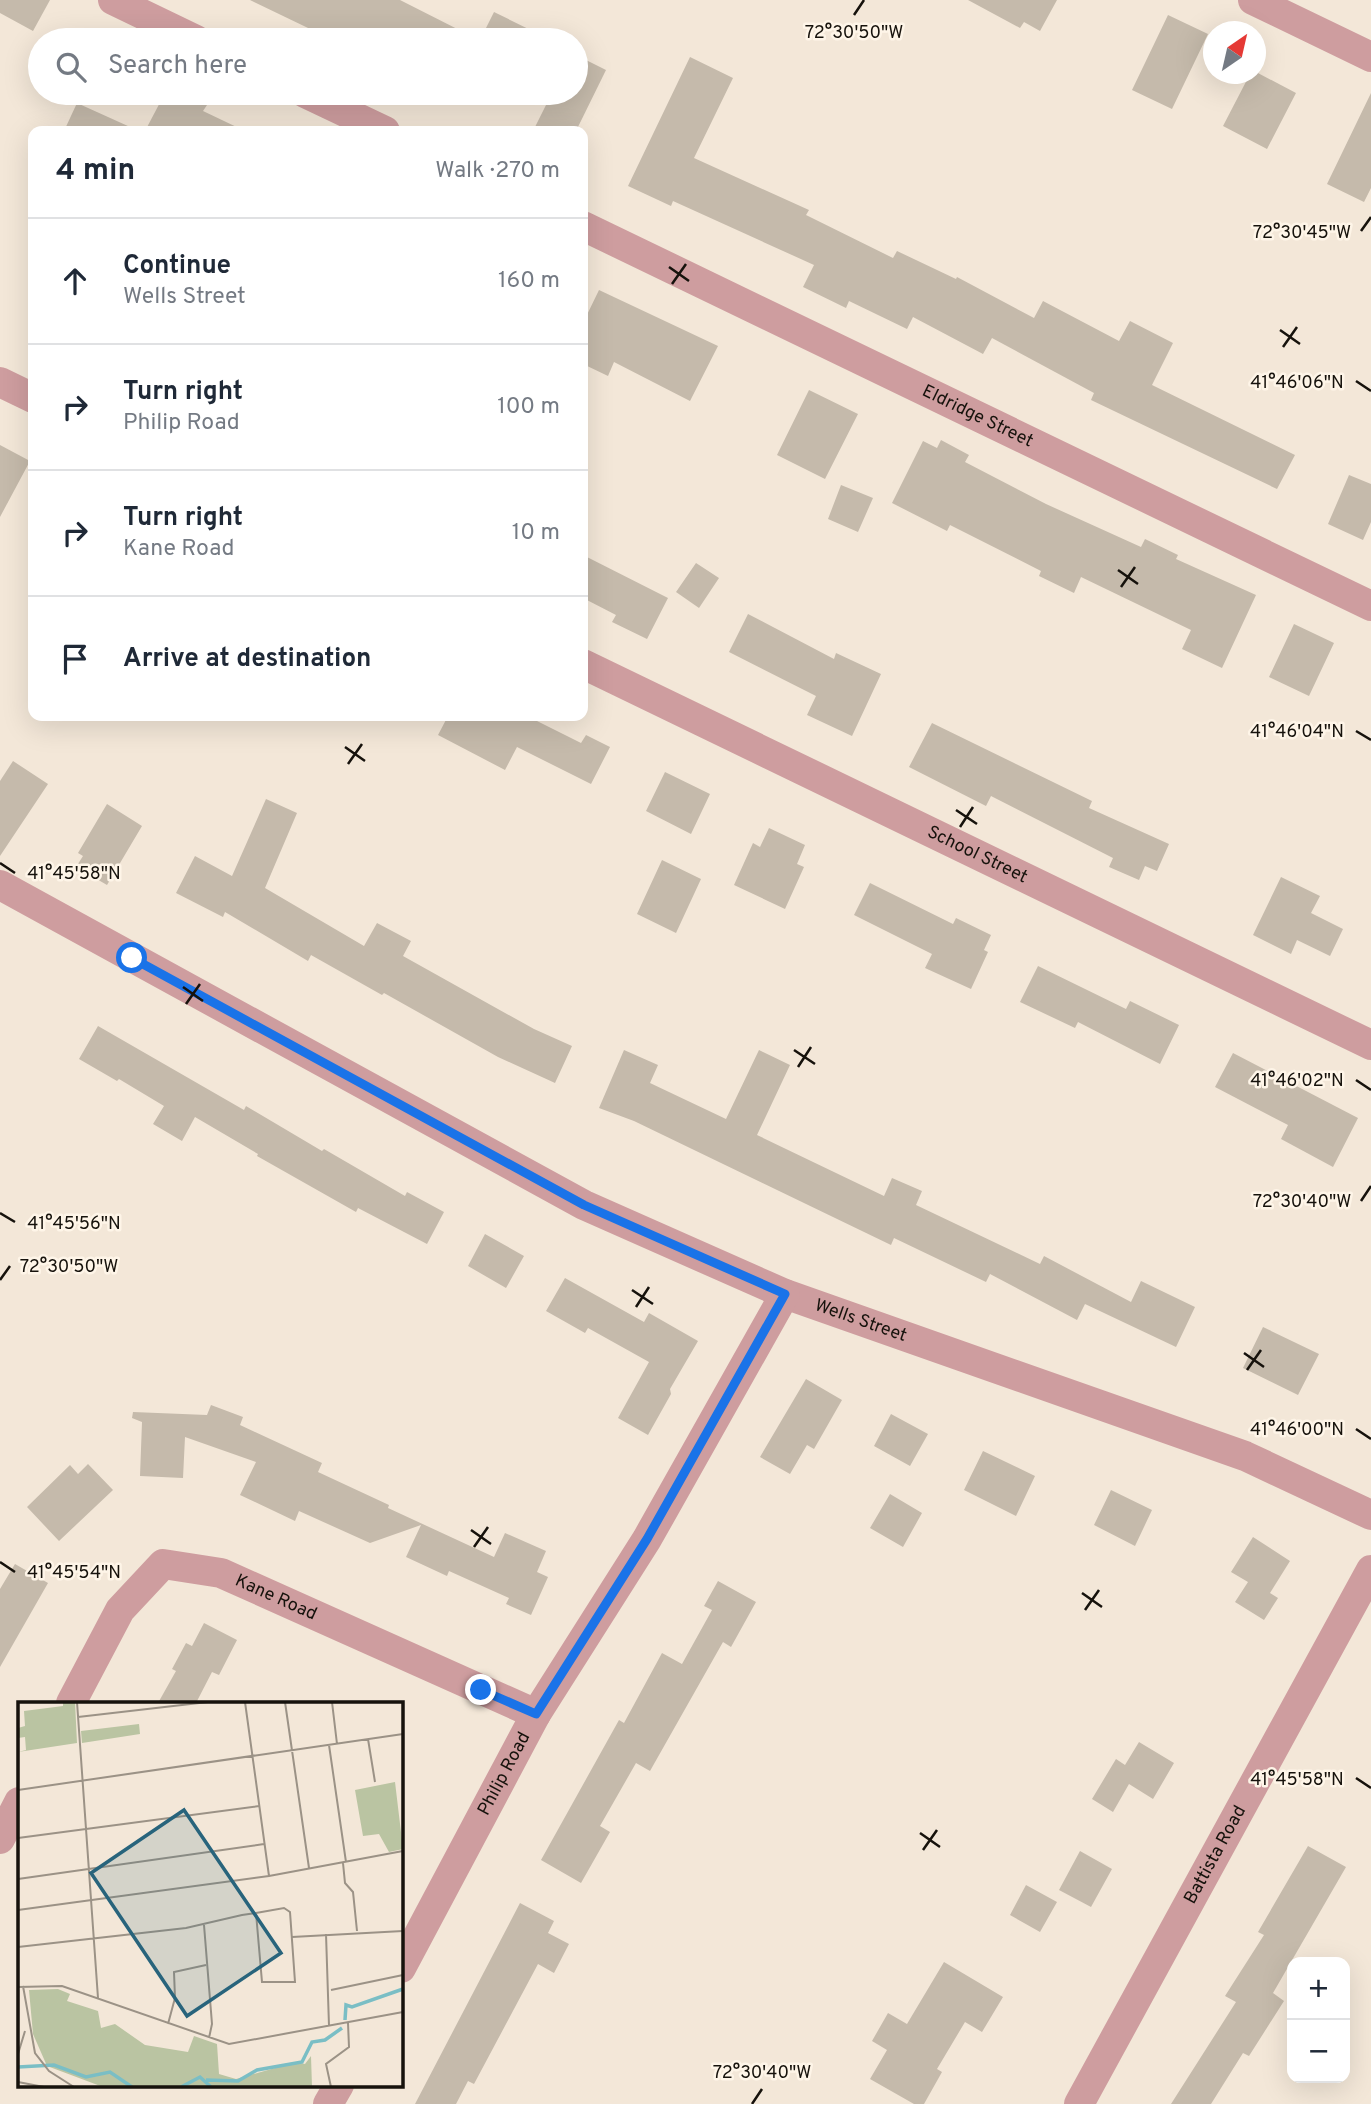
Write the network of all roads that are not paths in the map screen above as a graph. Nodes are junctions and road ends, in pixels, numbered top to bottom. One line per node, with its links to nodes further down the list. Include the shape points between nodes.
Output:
1 (113, 0): 3 (street)
2 (1253, 0): 4 (street)
3 (172, 28)
4 (1371, 57)
5 (330, 105): 6 (street)
6 (374, 126)
7 (588, 228): 10 (street, Eldridge Street)
8 (0, 382): 9 (street)
9 (28, 396)
10 (1371, 606)
11 (588, 666): 13 (street, School Street)
12 (0, 885): 14 (street, Wells Street, via 584,1205)
13 (1371, 1045)
14 (785, 1294): 15 (street, Wells Street, via 1245,1456); 18 (street, Philip Road, via 647,1539)
15 (1371, 1515)
16 (1371, 1570): 24 (street, Battista Road)
17 (72, 1702): 18 (street, Kane Road, via 120,1610 163,1564 221,1573)
18 (536, 1714): 21 (street, Philip Road)
19 (18, 1804): 20 (street)
20 (0, 1839)
21 (402, 1966)
22 (338, 2086): 23 (street)
23 (328, 2104)
24 (1079, 2104)

